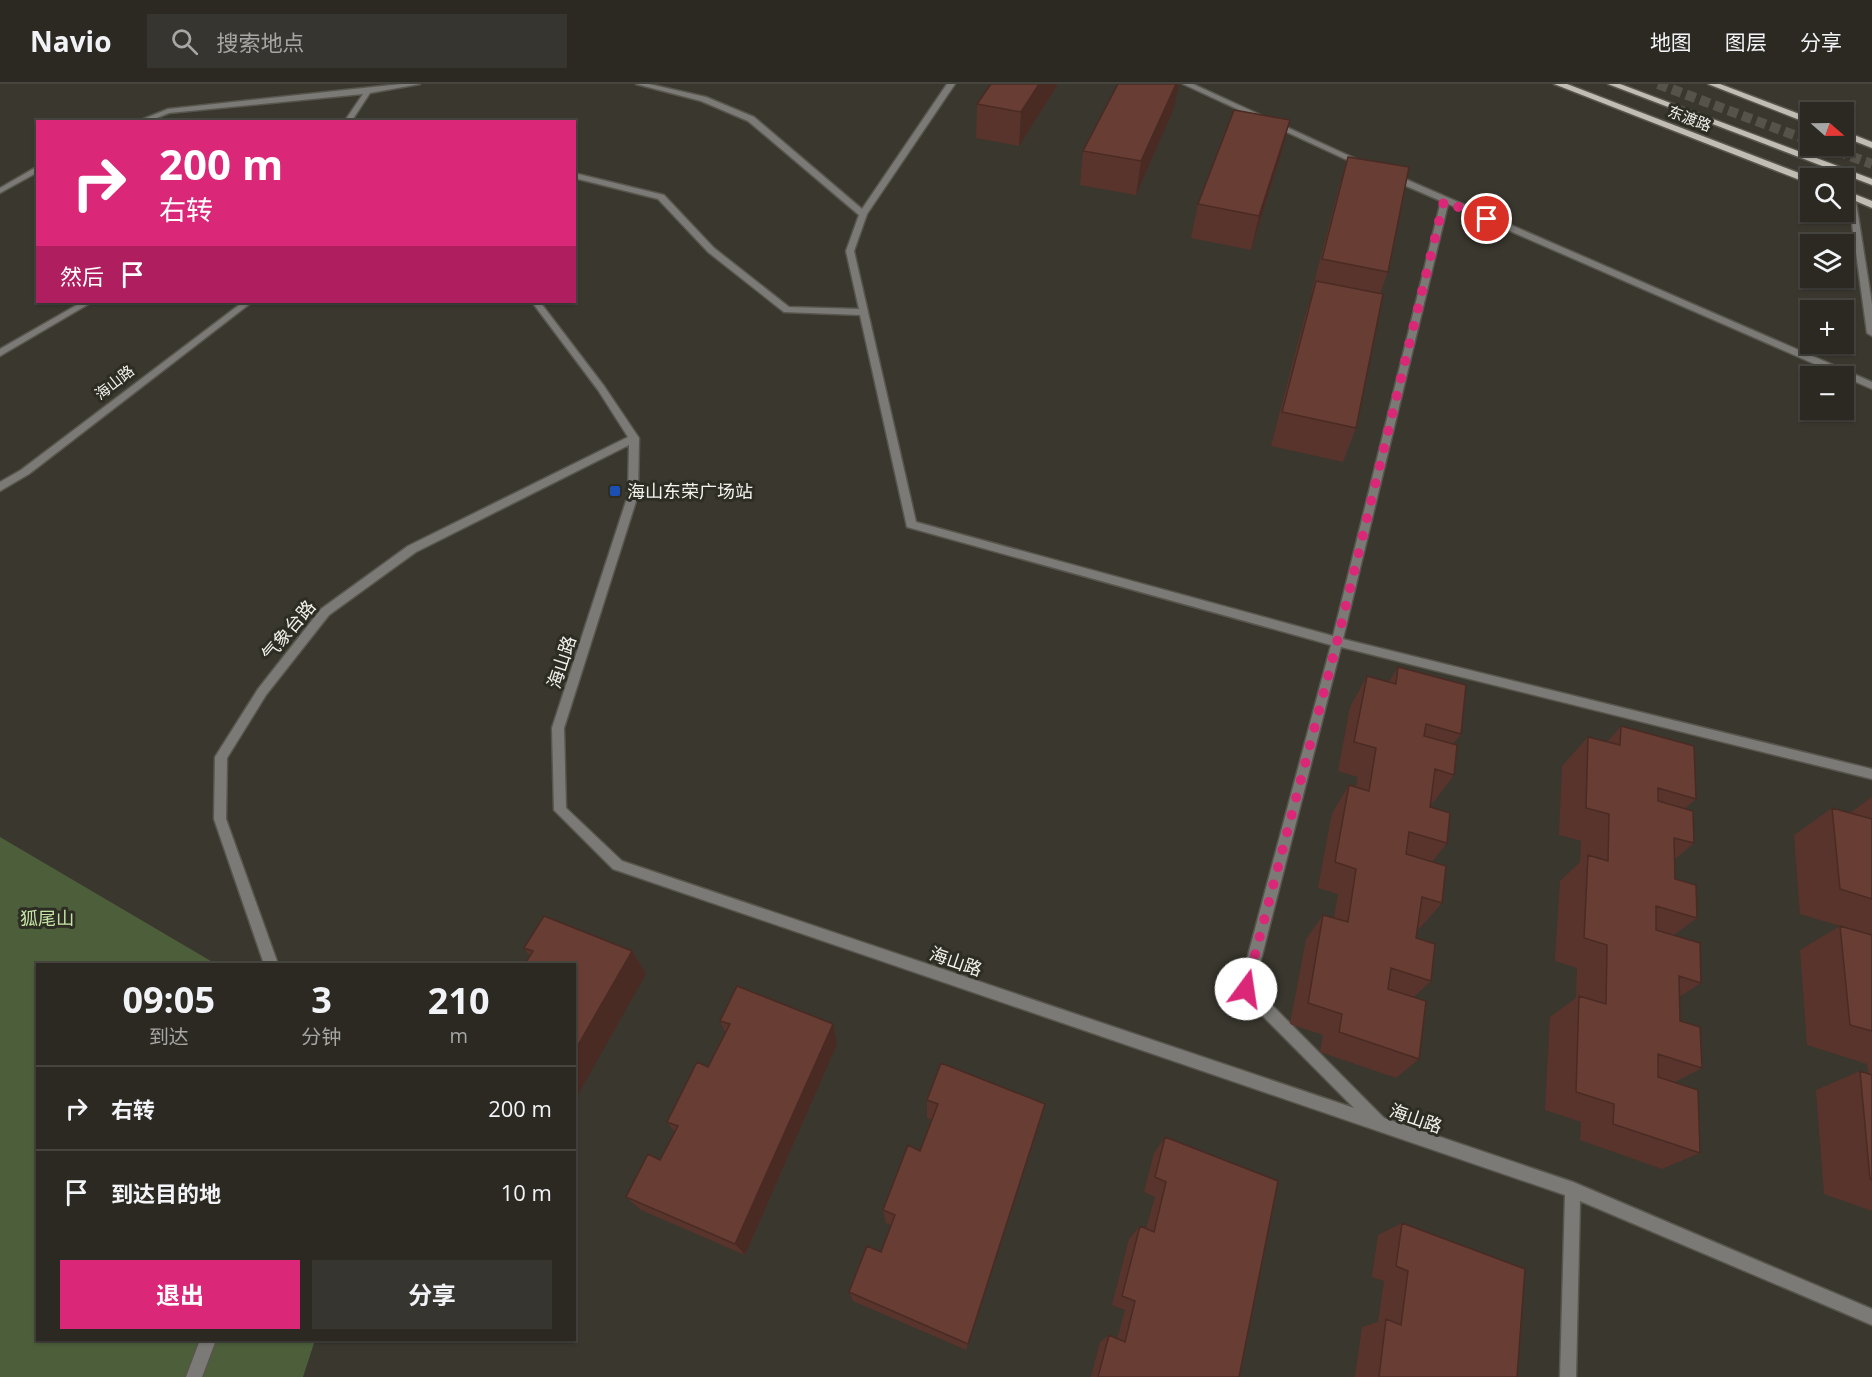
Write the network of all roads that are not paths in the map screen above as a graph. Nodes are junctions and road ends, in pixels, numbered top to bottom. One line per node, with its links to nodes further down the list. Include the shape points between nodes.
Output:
1 (416, 84): 8 (street)
2 (640, 84): 24 (street, via 703,99 751,119)
3 (951, 84): 24 (street)
4 (1187, 84): 14 (street)
5 (1559, 84): 18 (main road, 东渡路)
6 (1612, 84): 19 (main road)
7 (1712, 84): 9 (main road)
8 (368, 91): 10 (street, via 168,111); 11 (street)
9 (1800, 117)
10 (144, 120)
11 (348, 120)
12 (1854, 138): 13 (main road)
13 (1872, 145)
14 (1369, 167)
15 (36, 169): 20 (street)
16 (1380, 172): 22 (street)
17 (576, 176): 29 (street, via 661,197 711,250 787,310)
18 (1800, 177)
19 (1872, 182)
20 (0, 191)
21 (1854, 198): 23 (main road)
22 (1444, 201): 32 (street); 35 (street)
23 (1872, 205)
24 (863, 214): 29 (street, via 850,251)
25 (1852, 222): 30 (street)
26 (86, 303): 31 (street)
27 (247, 303): 34 (street, 海山路)
28 (537, 303): 33 (street)
29 (864, 312): 35 (street, via 911,524)
30 (1872, 333)
31 (0, 353)
32 (1872, 386)
33 (634, 438): 37 (street, 气象台路, via 412,549 325,612 262,692 221,757 220,819); 38 (street, 海山路, via 633,495 558,729 560,810 618,865)
34 (0, 487)
35 (1337, 642): 36 (street); 38 (street, via 1246,989)
36 (1872, 774)
37 (271, 963)
38 (1382, 1125): 39 (street, 海山路)
39 (1573, 1190): 40 (street, 海山路); 43 (street)
40 (1872, 1317)
41 (208, 1341): 42 (street)
42 (194, 1377)
43 (1568, 1377)

